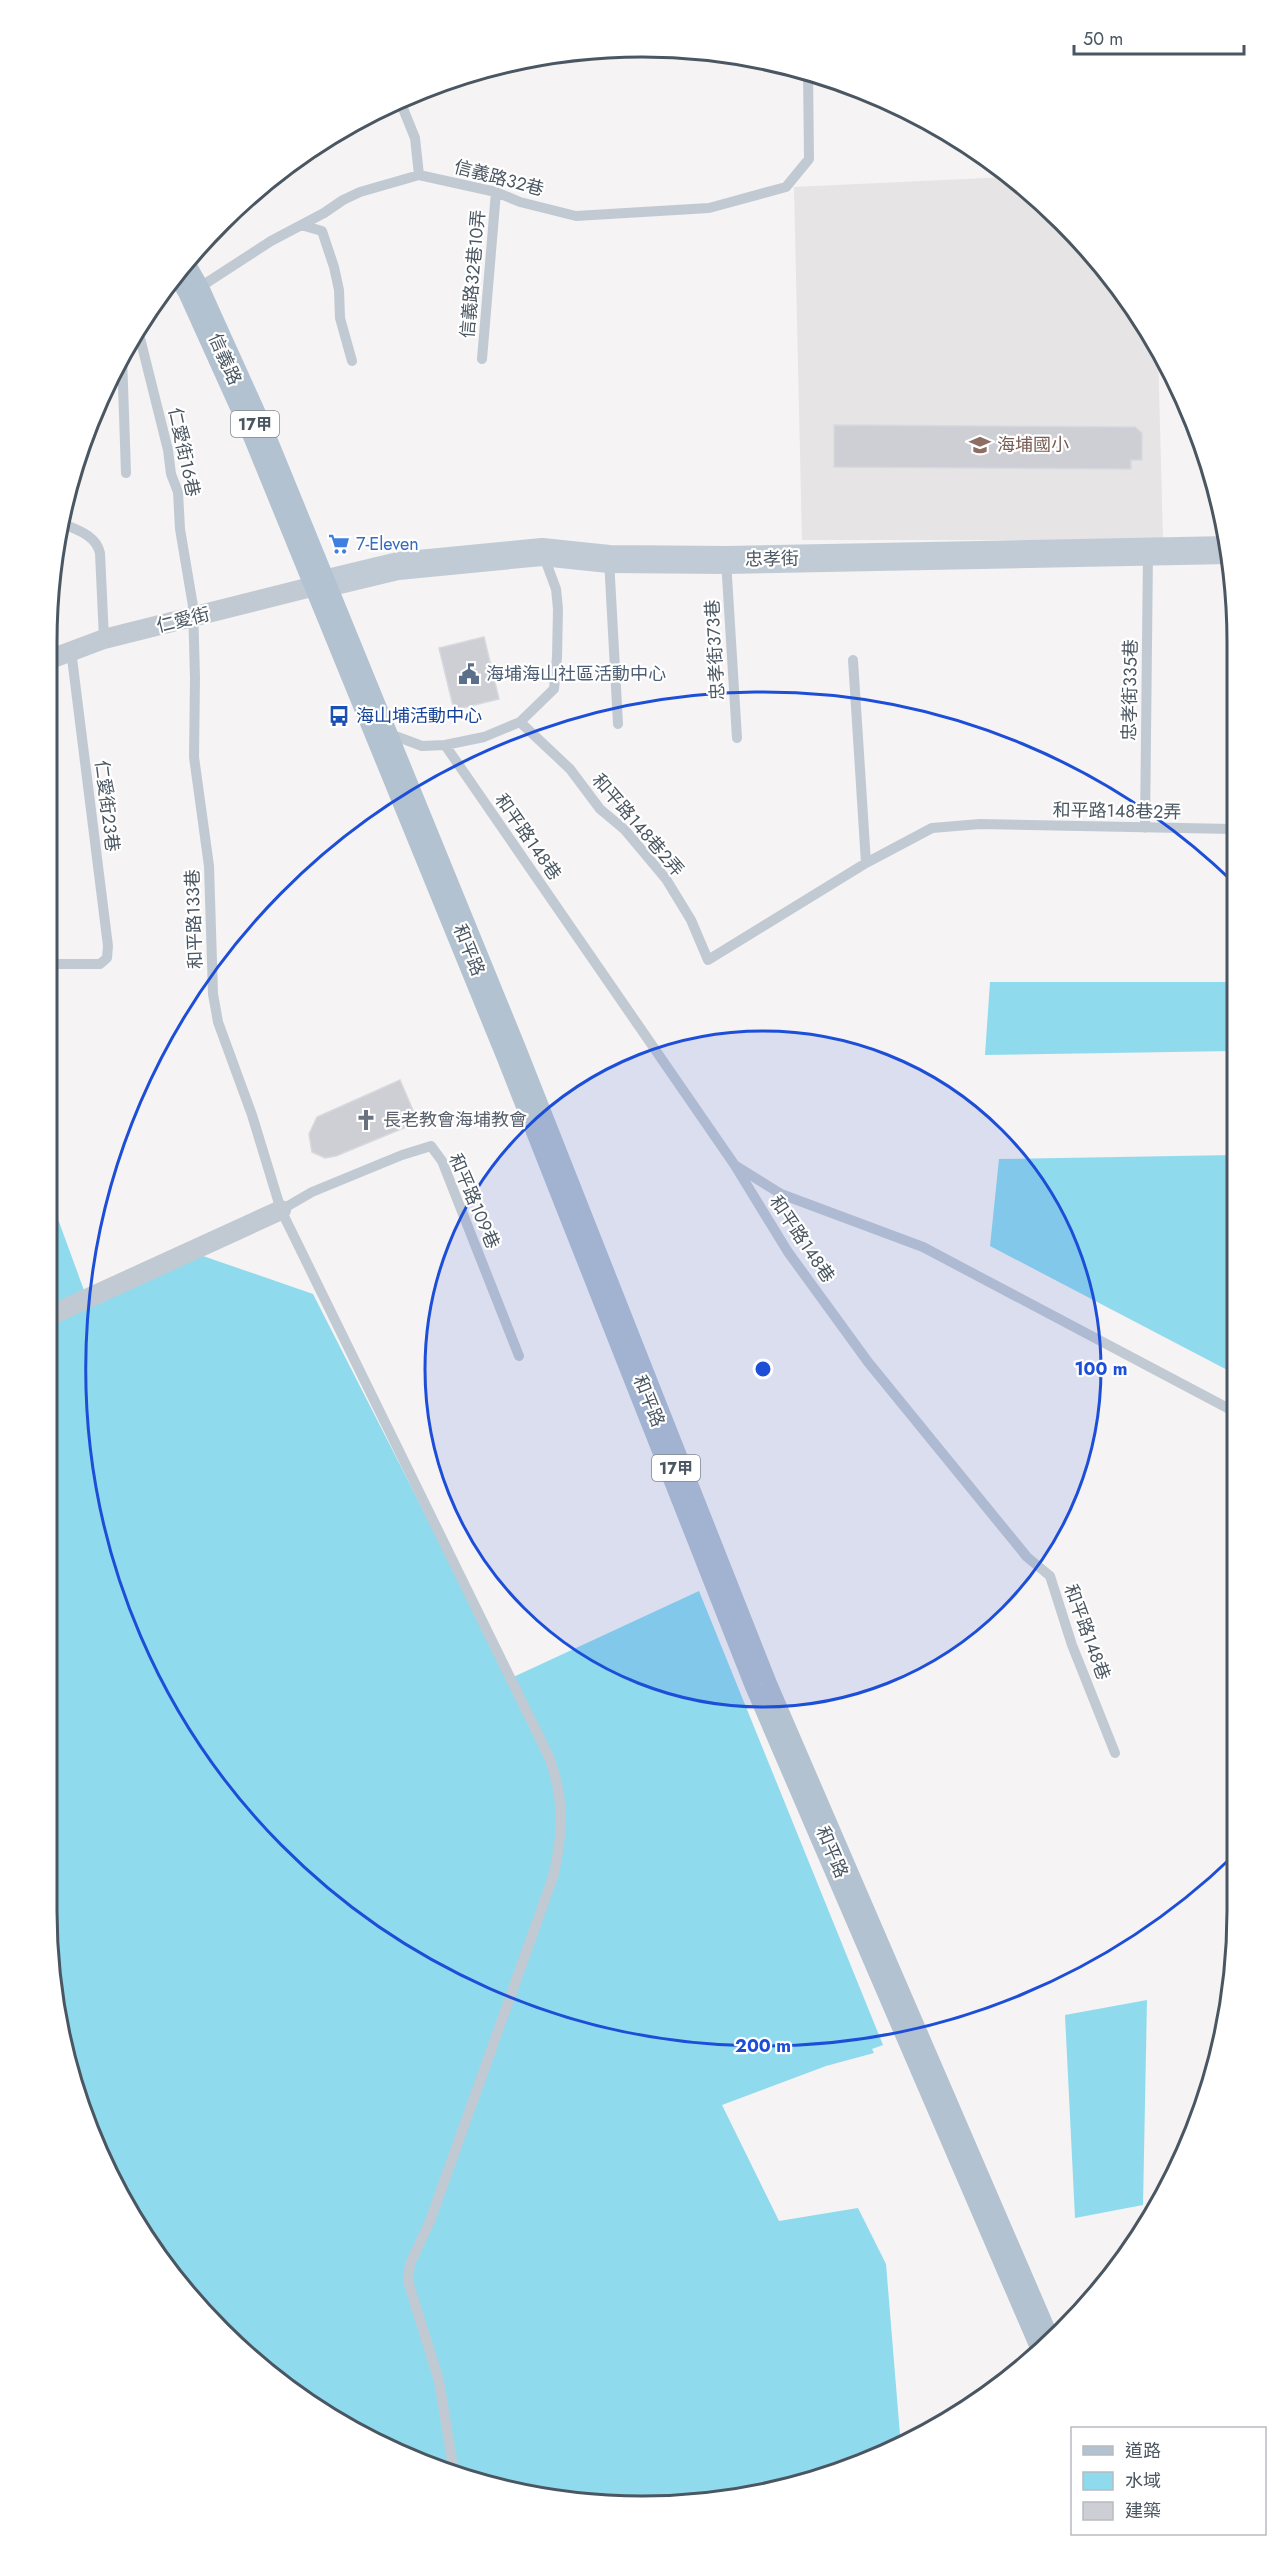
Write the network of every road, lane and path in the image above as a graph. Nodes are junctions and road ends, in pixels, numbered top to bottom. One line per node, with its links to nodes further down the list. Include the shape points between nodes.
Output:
1 (808, 81): 4 (lane, 信義路32巷, via 809,159 786,187 709,208 576,216)
2 (403, 108): 3 (lane, via 415,138)
3 (419, 174): 4 (lane, 信義路32巷); 5 (lane, via 360,192)
4 (496, 192): 8 (lane, 信義路32巷10弄)
5 (301, 225): 6 (lane); 9 (lane, via 322,231 334,267 340,318)
6 (187, 279): 18 (main road, 信義路 / 17甲, via 259,435)
7 (141, 340): 19 (lane, 仁愛街16巷, via 178,492)
8 (482, 359)
9 (352, 361)
10 (123, 372): 11 (lane)
11 (126, 473)
12 (68, 527): 20 (lane, via 98,543)
13 (1220, 550): 15 (street, 忠孝街)
14 (542, 552): 16 (street, 忠孝街); 18 (street, 忠孝街, via 398,566); 24 (lane, via 556,590 558,609 554,689)
15 (1148, 552): 17 (street, 忠孝街); 29 (lane, 忠孝街335巷)
16 (609, 559): 17 (street, 忠孝街); 25 (lane)
17 (726, 560): 27 (lane, 忠孝街373巷)
18 (319, 585): 19 (street, 仁愛街); 26 (main road, 和平路 / 17甲)
19 (193, 617): 20 (street, 仁愛街); 34 (lane, 和平路133巷, via 194,758 209,866 213,994 218,1022)
20 (104, 639): 21 (street, 仁愛街)
21 (71, 650): 22 (street, 仁愛街); 32 (lane, 仁愛街23巷, via 108,946 107,958 100,964)
22 (57, 656)
23 (852, 660): 31 (lane)
24 (520, 722): 28 (lane, via 484,737); 31 (lane, 和平路148巷2弄, via 570,769 600,809 625,830 666,879 691,920 708,960)
25 (618, 724)
26 (379, 728): 28 (lane, via 422,746); 39 (main road, 和平路 / 17甲, via 516,1063 761,1685)
27 (737, 738)
28 (445, 745): 33 (lane, 和平路148巷)
29 (1145, 828): 30 (lane, 和平路148巷2弄); 31 (lane, 和平路148巷2弄, via 980,824 933,828)
30 (1227, 829)
31 (866, 863)
32 (57, 964)
33 (734, 1164): 37 (lane, via 781,1194 923,1247); 38 (lane, 和平路148巷, via 788,1252 868,1362 1027,1557 1050,1576 1072,1645)
34 (281, 1210): 35 (street); 36 (lane, 和平路109巷, via 312,1192 431,1146 442,1161); 40 (lane, 和平路133巷, via 549,1757 561,1804 561,1844 553,1877 430,2221 410,2264 408,2281 439,2381)
35 (57, 1312)
36 (519, 1356)
37 (1227, 1408)
38 (1115, 1753)
39 (1042, 2338)
40 (453, 2464)

